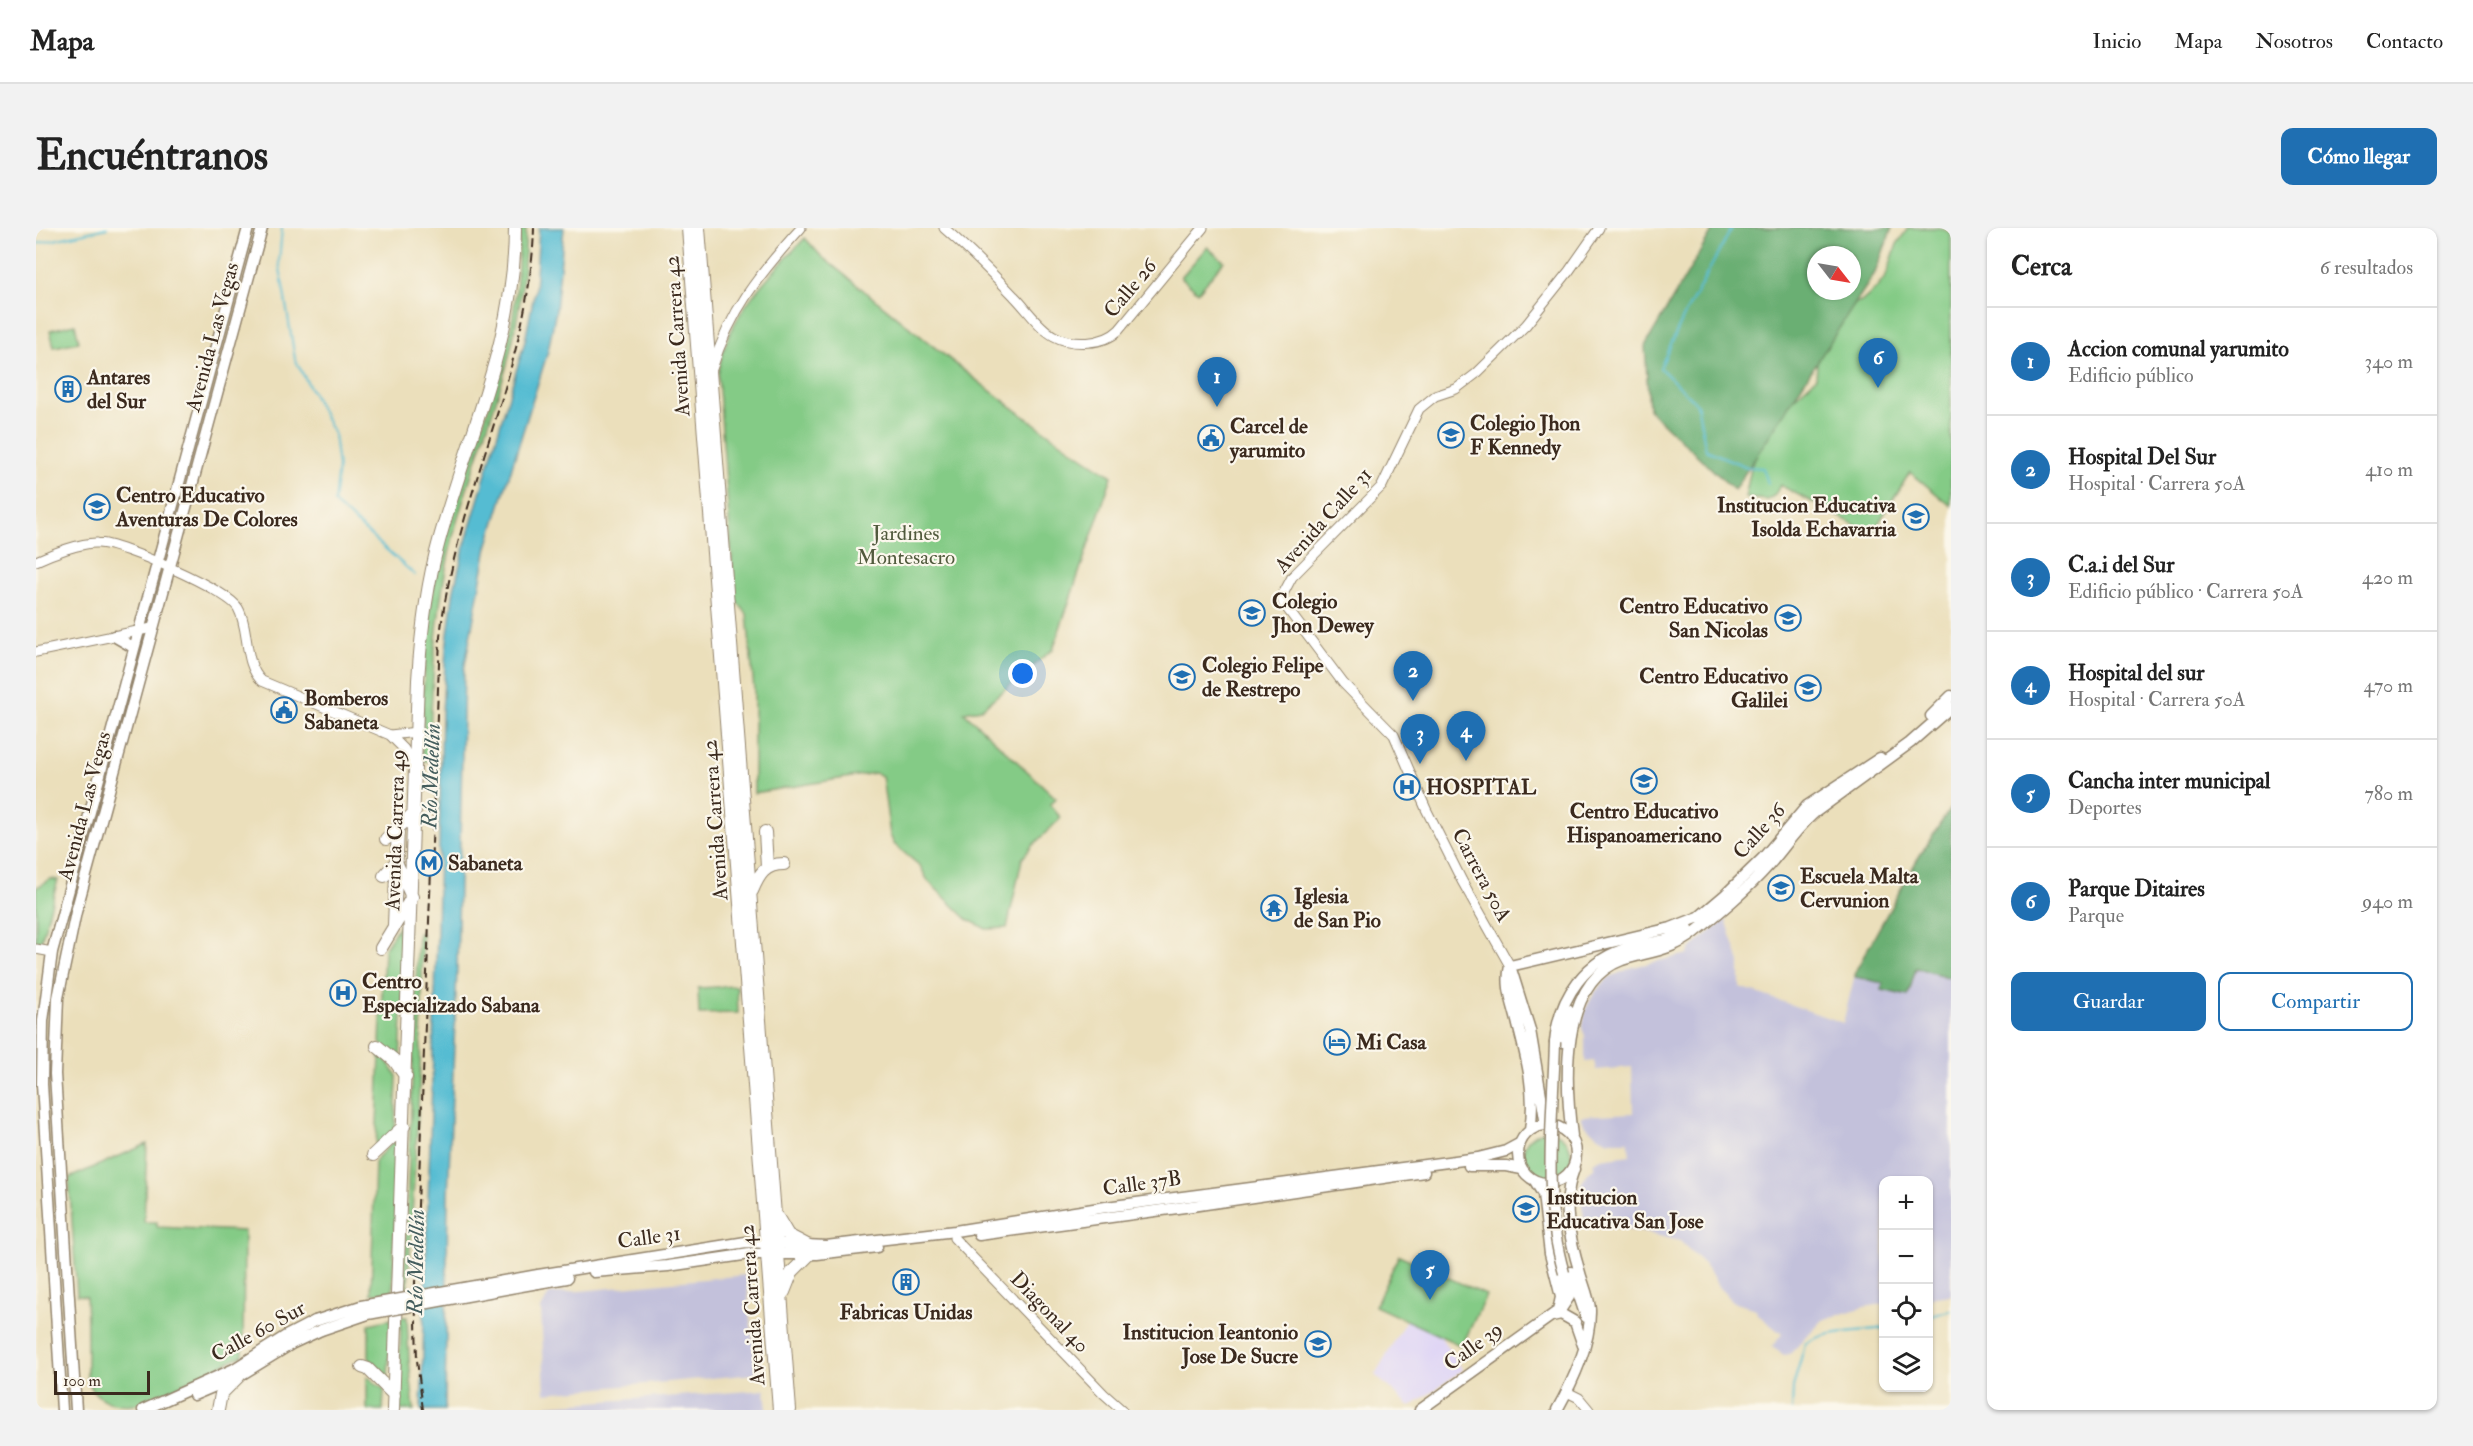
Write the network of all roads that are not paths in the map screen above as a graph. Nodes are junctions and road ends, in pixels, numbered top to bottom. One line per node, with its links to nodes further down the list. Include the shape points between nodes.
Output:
1 (248, 228): 16 (main road, Avenida Las Vegas)
2 (262, 228): 17 (main road, Avenida Las Vegas)
3 (515, 228): 26 (highway, Avenida Carrera 49, via 511,288 501,346 440,539 425,603)
4 (688, 228): 10 (highway, Avenida Carrera 42)
5 (699, 228): 11 (highway, Avenida Carrera 42)
6 (801, 228): 12 (street, via 737,307)
7 (944, 228): 8 (street, Calle 26, via 1045,330 1068,341 1105,340 1114,336)
8 (1203, 228)
9 (1599, 228): 18 (street, Avenida Calle 31, via 1526,325 1456,389 1435,396 1419,409 1382,486 1292,577)
10 (693, 273): 11 (highway); 14 (highway, Avenida Carrera 42)
11 (705, 302): 12 (highway, Avenida Carrera 42)
12 (711, 374): 13 (highway, Avenida Carrera 42)
13 (723, 520): 14 (highway); 37 (highway, Avenida Carrera 42)
14 (714, 556): 49 (highway, Avenida Carrera 42)
15 (36, 561): 16 (street, via 98,543)
16 (157, 561): 17 (street); 20 (main road, Avenida Las Vegas)
17 (168, 567): 19 (main road, Avenida Las Vegas); 27 (street, via 226,597 237,607 255,672 267,685)
18 (1282, 596): 44 (street, Carrera 50A, via 1283,603 1322,657 1394,735 1426,809)
19 (152, 628): 20 (street); 76 (main road, Avenida Las Vegas, via 70,935 56,1016 55,1086)
20 (138, 631): 21 (street); 22 (main road, Avenida Las Vegas)
21 (114, 636): 22 (main road); 23 (street)
22 (133, 647): 43 (main road, Avenida Las Vegas)
23 (36, 652)
24 (1951, 696): 39 (main road, Calle 36, via 1901,743 1807,806 1763,858)
25 (1951, 707): 45 (main road, Calle 36, via 1910,743 1814,813 1758,877 1693,934 1675,945)
26 (417, 732): 27 (street); 28 (highway, Avenida Carrera 49)
27 (390, 735): 28 (street, via 404,748)
28 (416, 770): 29 (highway, Avenida Carrera 49)
29 (415, 812): 30 (highway); 38 (highway, Avenida Carrera 49)
30 (398, 827): 32 (highway); 33 (highway)
31 (765, 832): 35 (highway)
32 (386, 839)
33 (396, 862): 36 (highway); 38 (highway); 40 (highway)
34 (784, 864): 35 (highway)
35 (767, 867): 37 (highway, via 758,876)
36 (384, 876)
37 (751, 895): 50 (highway, Avenida Carrera 42)
38 (412, 897): 40 (highway); 48 (highway, Avenida Carrera 49)
39 (1699, 916): 44 (main road, Calle 36, via 1671,928 1576,950 1561,960); 46 (main road, via 1680,934 1618,952 1581,976 1564,1001 1556,1028)
40 (394, 928): 42 (highway)
41 (36, 948): 43 (street)
42 (381, 948)
43 (52, 952): 72 (main road, Avenida Las Vegas, via 43,1021 42,1084)
44 (1510, 966): 51 (main road, Carrera 50A, via 1530,1030); 53 (main road, Carrera 50A, via 1507,980 1533,1101)
45 (1608, 968): 46 (main road, via 1593,975 1579,992 1566,1015); 54 (main road, Calle 36, via 1583,994 1572,1025 1568,1101)
46 (1559, 1042): 64 (main road, bridge, via 1551,1204 1557,1251)
47 (377, 1046): 48 (highway)
48 (406, 1077): 52 (highway, Avenida Carrera 49)
49 (754, 1078): 50 (highway); 62 (highway, Avenida Carrera 42)
50 (768, 1118): 60 (highway, Avenida Carrera 42)
51 (1546, 1125): 53 (main road); 54 (main road)
52 (404, 1126): 56 (highway); 74 (highway, Avenida Carrera 49)
53 (1530, 1130): 55 (main road)
54 (1572, 1136): 58 (main road, via 1577,1148)
55 (1519, 1144): 57 (main road); 63 (main road, Calle 37B, via 1478,1158)
56 (373, 1155)
57 (1522, 1169): 59 (main road); 61 (main road, Calle 37B, via 1481,1165 1450,1168)
58 (1574, 1169): 59 (main road, via 1554,1183); 69 (main road, via 1567,1191 1573,1250 1590,1310)
59 (1535, 1181): 67 (main road, via 1543,1194 1550,1254 1561,1296)
60 (775, 1211): 62 (highway, Avenida Carrera 42); 63 (highway, via 789,1235)
61 (954, 1238): 63 (main road, Calle 37B); 83 (street, Diagonal 40)
62 (772, 1249): 63 (main road, Calle 37B); 65 (main road, Calle 31, via 668,1266); 66 (highway, Avenida Carrera 42); 81 (highway, Avenida Carrera 42)
63 (809, 1250): 66 (highway, via 786,1283)
64 (1567, 1273): 67 (main road, via 1569,1297); 69 (main road)
65 (538, 1279): 68 (main road, Calle 60 Sur, bridge)
66 (782, 1308): 82 (highway, Avenida Carrera 42)
67 (1555, 1313): 69 (main road); 84 (main road, Calle 39)
68 (318, 1325): 71 (main road, Calle 60 Sur); 77 (main road, Calle 60 Sur, via 286,1336 234,1369)
69 (1583, 1326): 73 (main road, via 1583,1348)
70 (362, 1367): 74 (highway, via 369,1369)
71 (239, 1376): 78 (main road, Calle 60 Sur); 79 (highway, via 221,1394)
72 (61, 1387): 75 (main road, Avenida Las Vegas); 76 (main road)
73 (1567, 1392): 85 (main road); 86 (street)
74 (394, 1395): 80 (highway, Avenida Carrera 49)
75 (62, 1410)
76 (74, 1410)
77 (143, 1410)
78 (160, 1410)
79 (219, 1410)
80 (393, 1410)
81 (779, 1410)
82 (790, 1410)
83 (1122, 1410)
84 (1420, 1410)
85 (1557, 1410)
86 (1589, 1410)

